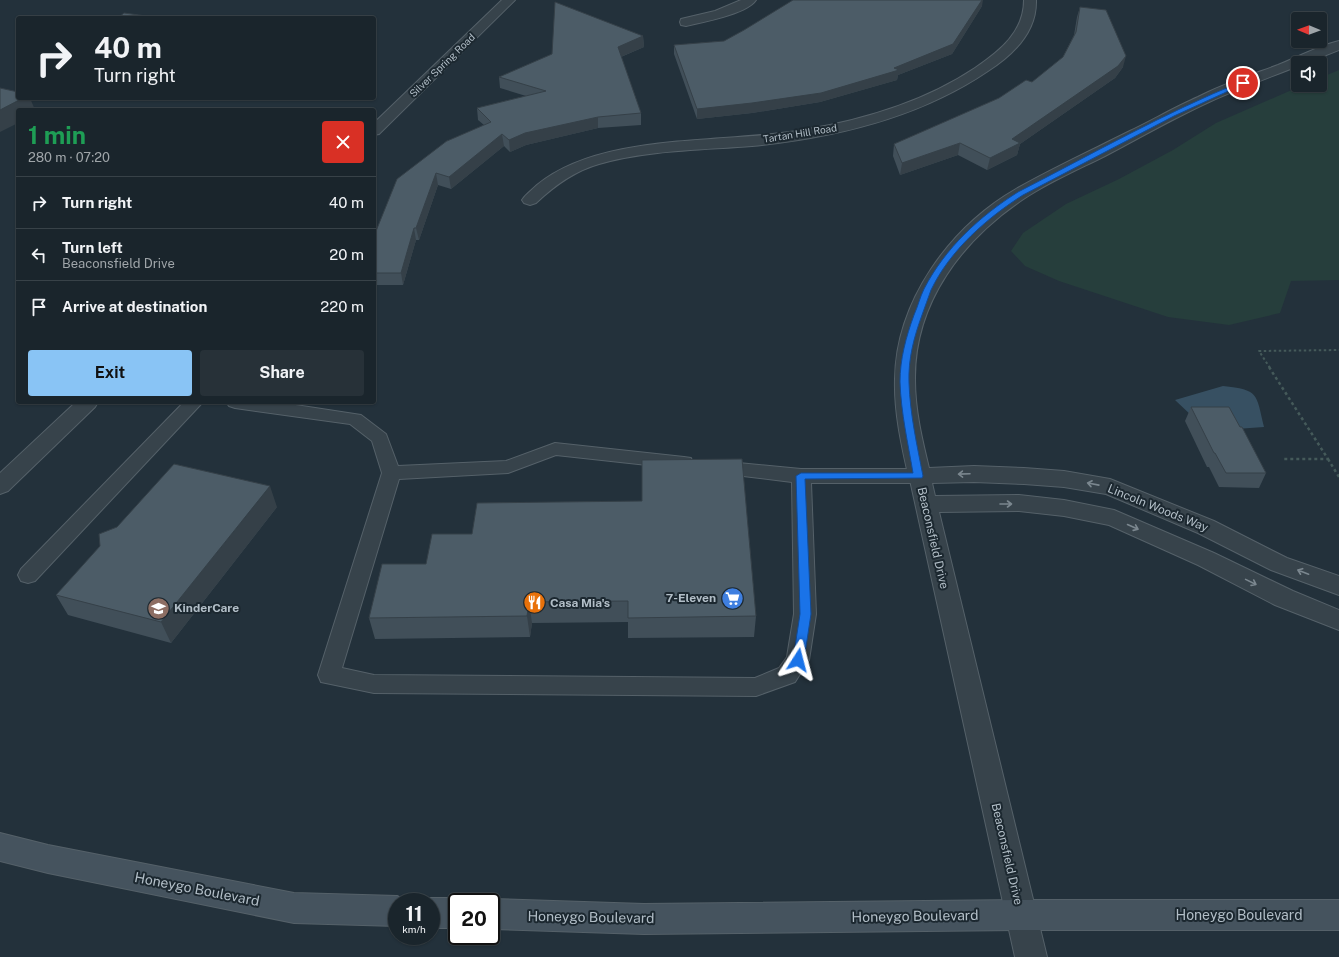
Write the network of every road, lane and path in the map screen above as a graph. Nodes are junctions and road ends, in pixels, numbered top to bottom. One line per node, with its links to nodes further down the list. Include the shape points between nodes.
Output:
1 (509, 0): 6 (street, Silver Spring Road)
2 (750, 0): 4 (street, via 720,14)
3 (1030, 0): 7 (street, Tartan Hill Road, via 1031,7 1026,23 1006,53 969,79 927,100 876,118 837,128 596,160 563,173)
4 (686, 22)
5 (1339, 45): 16 (street, Beaconsfield Drive, via 1204,99 1074,165 998,208 966,237 950,254 928,289 912,332 906,358 906,409)
6 (376, 129)
7 (530, 200)
8 (1339, 350): 13 (path, via 1259,351)
9 (86, 404): 18 (street)
10 (192, 404): 20 (lane)
11 (249, 404): 14 (lane, via 355,419 380,438)
12 (1282, 459): 13 (path)
13 (1328, 459): 17 (path)
14 (391, 473): 15 (lane, via 508,466 555,449); 15 (lane, via 329,674 374,684 756,687 787,675 798,660 805,614)
15 (801, 476): 16 (lane)
16 (918, 476): 19 (street, Beaconsfield Drive); 21 (street, Lincoln Woods Way, one-way to 16, via 1279,564 1206,527 1110,487 1064,478 974,474)
17 (1339, 477)
18 (0, 486)
19 (925, 504): 22 (street, one-way to 22, via 1019,503 1064,508 1114,518 1206,559 1284,598); 27 (street, Beaconsfield Drive)
20 (28, 575)
21 (1339, 586)
22 (1339, 620)
23 (0, 847): 24 (main road, Honeygo Boulevard, via 294,908)
24 (388, 912)
25 (500, 914): 27 (main road, Honeygo Boulevard, via 644,919)
26 (1339, 914): 27 (main road, Honeygo Boulevard)
27 (1021, 915): 28 (street, Beaconsfield Drive)
28 (1031, 957)

